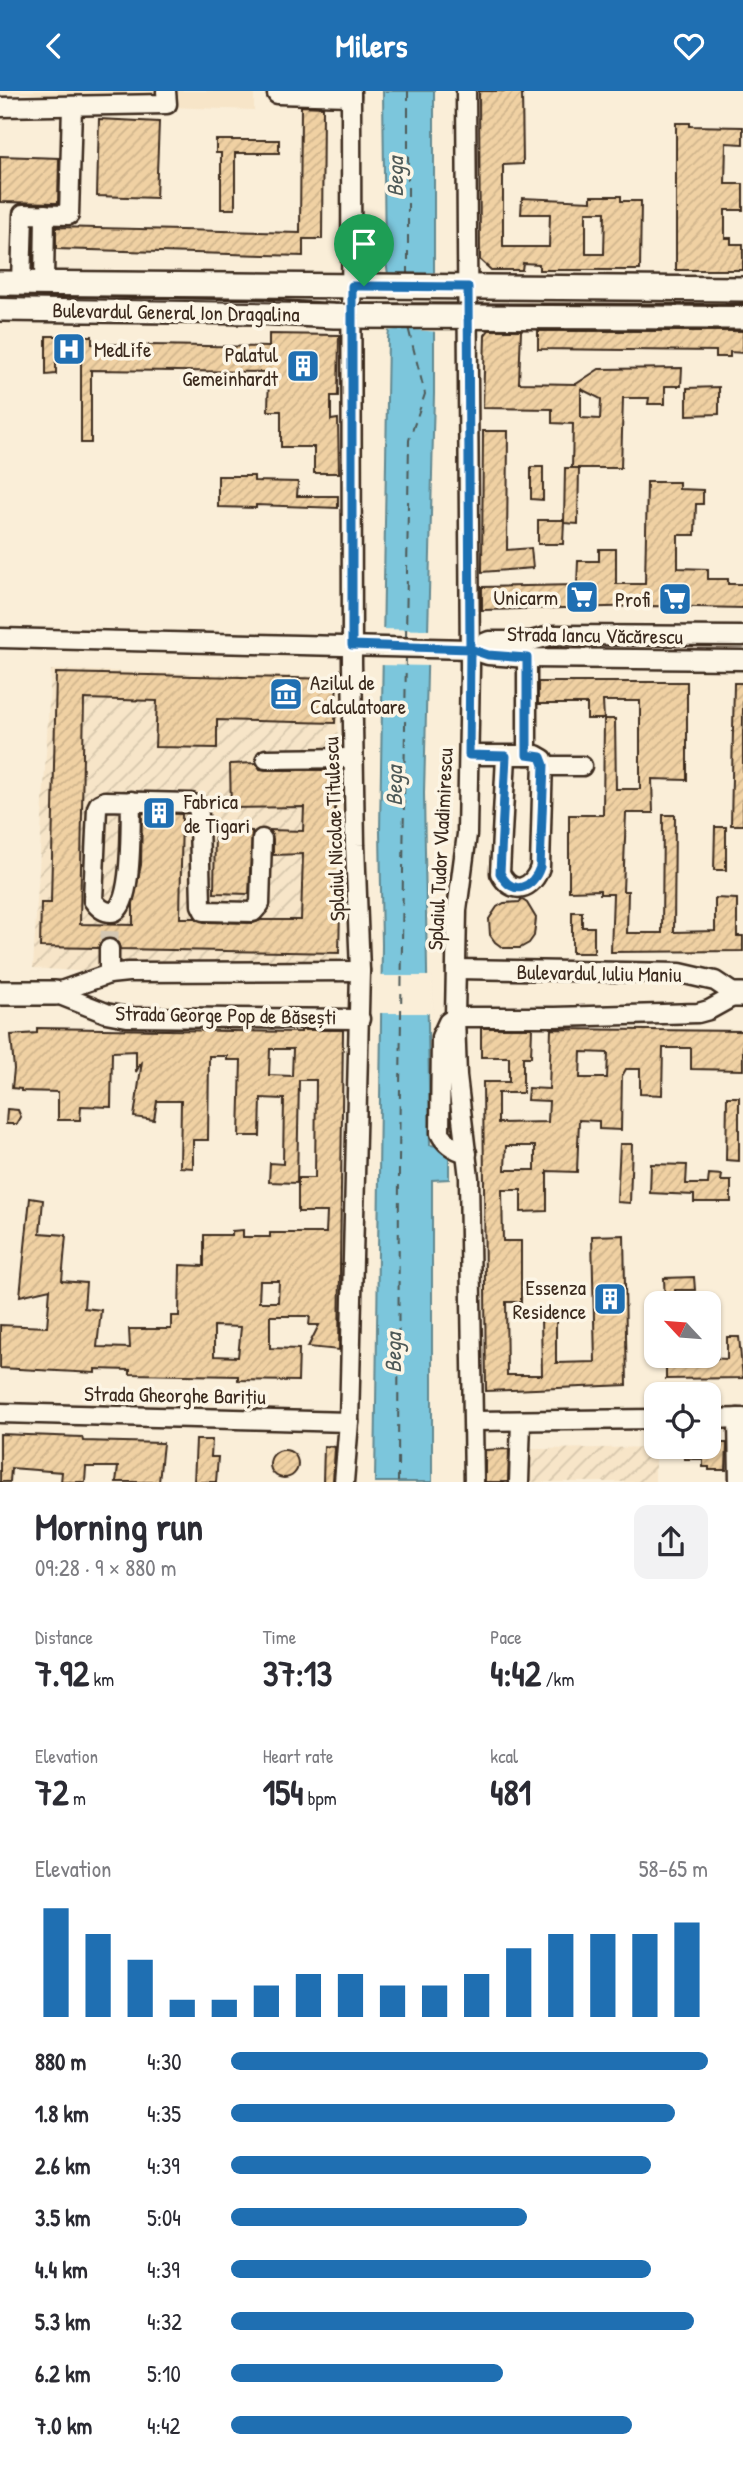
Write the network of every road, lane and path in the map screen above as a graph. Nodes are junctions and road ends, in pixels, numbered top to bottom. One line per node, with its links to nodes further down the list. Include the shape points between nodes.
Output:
1 (166, 91): 5 (street, via 167,104)
2 (466, 91): 9 (street, Splaiul Tudor Vladimirescu)
3 (351, 93): 4 (street); 8 (street, Splaiul Nicolae Titulescu)
4 (277, 94)
5 (72, 106): 6 (street); 7 (street, via 69,215 46,215)
6 (0, 107)
7 (22, 283): 8 (main road, Bulevardul General Ion Dragalina)
8 (358, 286): 9 (main road, Bulevardul General Ion Dragalina); 12 (street, Splaiul Nicolae Titulescu)
9 (462, 287): 10 (main road); 13 (street, Splaiul Tudor Vladimirescu)
10 (743, 289)
11 (0, 309): 12 (main road, Bulevardul General Ion Dragalina)
12 (359, 316): 13 (main road, Bulevardul General Ion Dragalina); 17 (street, Splaiul Nicolae Titulescu)
13 (462, 317): 14 (main road); 18 (street, Splaiul Tudor Vladimirescu)
14 (743, 317)
15 (743, 637): 18 (street, Strada Iancu Văcărescu, via 554,635); 20 (street, via 738,650)
16 (0, 638): 17 (street)
17 (359, 646): 18 (street); 24 (street, Splaiul Nicolae Titulescu)
18 (461, 648): 19 (street, Strada Iancu Văcărescu); 21 (street, Splaiul Tudor Vladimirescu)
19 (527, 658): 20 (street, Strada Iancu Văcărescu); 22 (street)
20 (743, 660)
21 (469, 755): 23 (street); 31 (street, Splaiul Tudor Vladimirescu)
22 (527, 755): 23 (street); 26 (street, via 541,757)
23 (506, 756): 26 (street, via 499,864 502,878 516,887 531,883 540,867)
24 (353, 758): 25 (street); 32 (street, Splaiul Nicolae Titulescu)
25 (266, 759)
26 (544, 765): 27 (street)
27 (582, 766)
28 (131, 801): 28 (street, via 105,801 97,808 93,899 110,919 127,889); 29 (street, via 191,803 198,809 204,911 257,909)
29 (262, 839)
30 (109, 949): 33 (street)
31 (456, 969): 36 (street, Bulevardul Iuliu Maniu, via 680,973 715,981); 37 (street, Splaiul Tudor Vladimirescu)
32 (360, 971): 33 (street, Strada George Pop de Băsești); 38 (street, Splaiul Nicolae Titulescu)
33 (109, 974): 35 (street, Strada George Pop de Băsești)
34 (0, 993): 35 (main road, Strada George Pop de Băsești)
35 (55, 993): 38 (street, Strada George Pop de Băsești, via 127,1017)
36 (740, 995): 37 (street, Bulevardul Iuliu Maniu, via 698,1013)
37 (455, 1017): 39 (street, Splaiul Tudor Vladimirescu); 39 (street, via 441,1037 439,1133 443,1141)
38 (360, 1019): 46 (street, Splaiul Nicolae Titulescu)
39 (467, 1153): 45 (street, Splaiul Tudor Vladimirescu)
40 (0, 1413): 46 (street, Strada Gheorghe Barițiu)
41 (740, 1418): 43 (street); 50 (street)
42 (644, 1419): 44 (street)
43 (721, 1419)
44 (522, 1420): 45 (street); 49 (street)
45 (474, 1421): 48 (street, Splaiul Tudor Vladimirescu)
46 (349, 1422): 47 (street, Splaiul Nicolae Titulescu)
47 (344, 1482)
48 (474, 1482)
49 (519, 1482)
50 (739, 1482)

